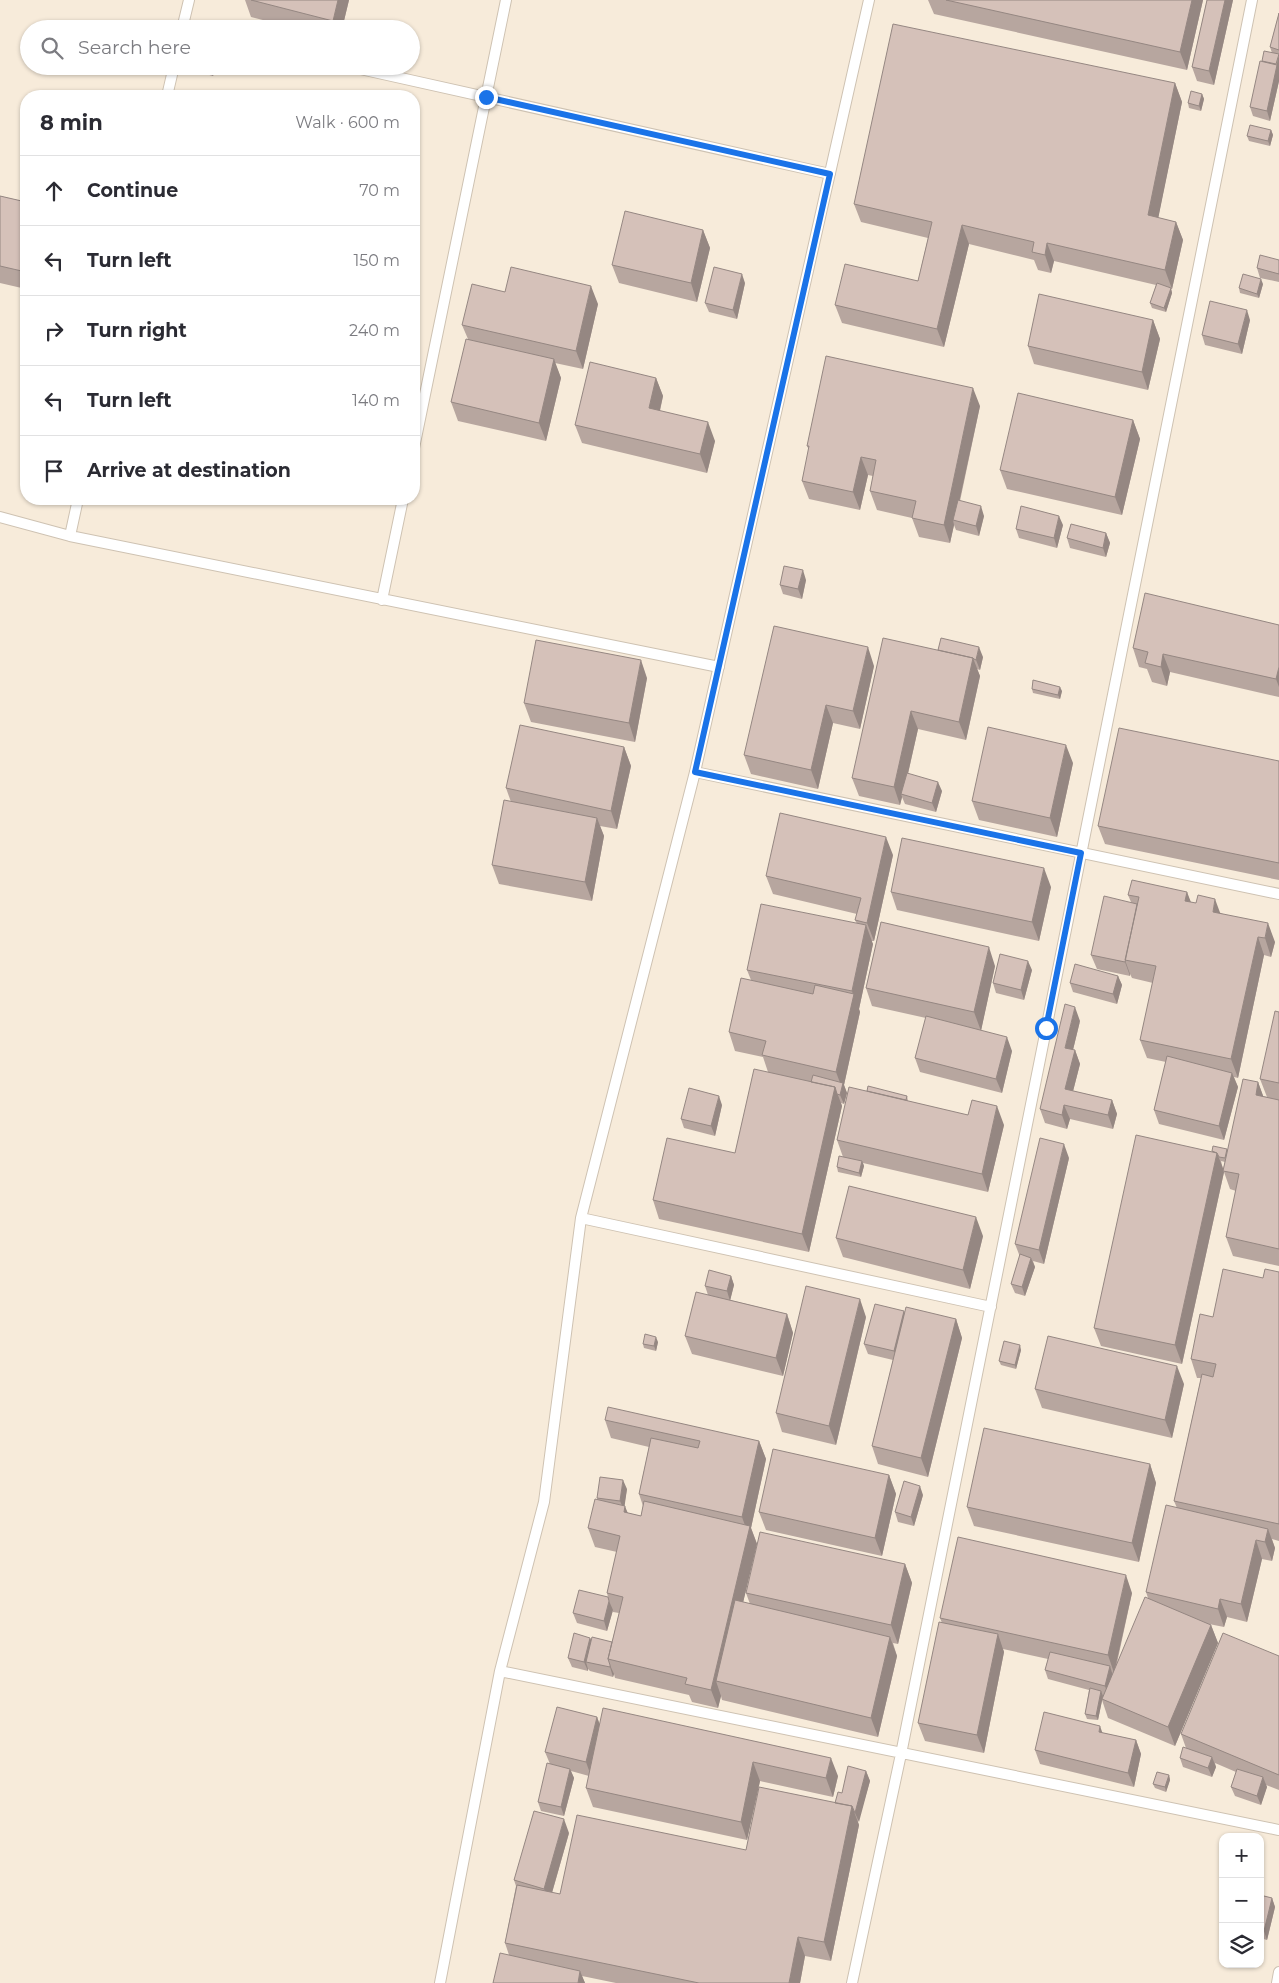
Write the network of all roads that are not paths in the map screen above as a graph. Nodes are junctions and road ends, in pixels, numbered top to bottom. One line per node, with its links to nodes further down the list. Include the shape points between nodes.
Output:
1 (188, 0): 5 (lane)
2 (506, 0): 9 (lane)
3 (869, 0): 10 (lane)
4 (1252, 0): 19 (lane)
5 (184, 20)
6 (172, 75): 8 (lane)
7 (387, 75): 9 (lane)
8 (168, 90)
9 (486, 97): 10 (lane); 11 (lane)
10 (830, 174): 17 (lane)
11 (420, 419)
12 (77, 505): 15 (lane)
13 (402, 505): 16 (lane)
14 (0, 517): 15 (lane)
15 (70, 536): 16 (lane)
16 (382, 600): 17 (lane)
17 (719, 667): 18 (lane)
18 (695, 772): 19 (lane); 21 (lane)
19 (1081, 853): 20 (lane); 22 (lane)
20 (1279, 894)
21 (581, 1218): 22 (lane); 23 (lane, via 544,1502)
22 (991, 1307): 24 (lane)
23 (500, 1671): 24 (lane); 27 (lane)
24 (901, 1754): 25 (lane); 28 (lane)
25 (1279, 1830)
26 (1279, 1972): 29 (lane)
27 (440, 1983)
28 (852, 1983)
29 (1277, 1983)

